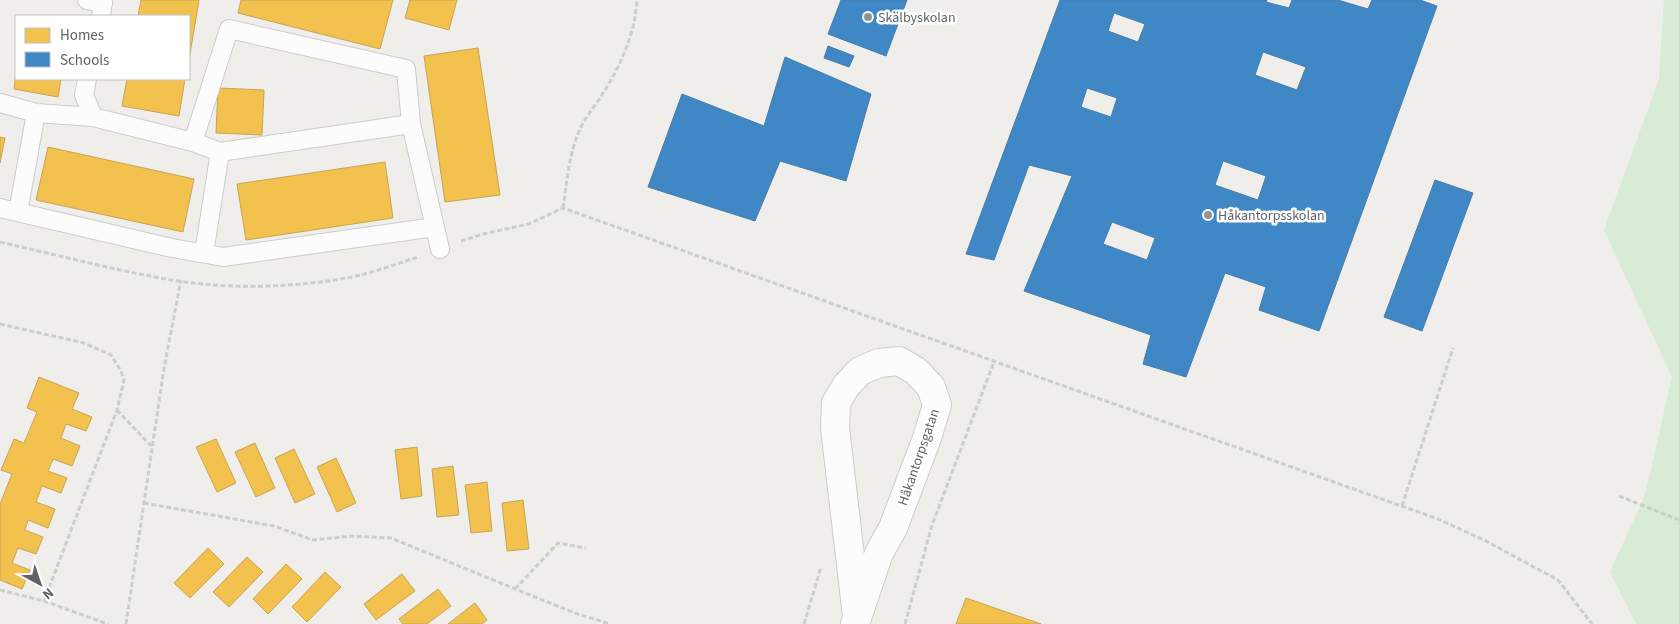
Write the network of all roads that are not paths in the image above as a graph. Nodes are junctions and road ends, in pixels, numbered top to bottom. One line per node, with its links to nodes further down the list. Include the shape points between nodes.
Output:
1 (87, 0): 2 (lane, via 103,3)
2 (100, 15)
3 (87, 80): 6 (lane, via 84,95)
4 (0, 103): 5 (lane)
5 (36, 113): 6 (lane); 11 (lane)
6 (93, 117): 8 (lane)
7 (411, 124): 8 (lane, via 406,69 229,29); 9 (lane); 12 (lane)
8 (193, 142): 9 (lane)
9 (220, 152): 14 (lane)
10 (0, 208): 11 (lane)
11 (18, 212): 14 (lane)
12 (435, 227): 13 (lane); 14 (lane, via 223,257)
13 (440, 249)
14 (204, 253)
15 (856, 620): 15 (street, Håkantorpsgatan, via 879,553 897,519 937,405 931,387 899,361 879,363 860,371 836,403 835,428)

